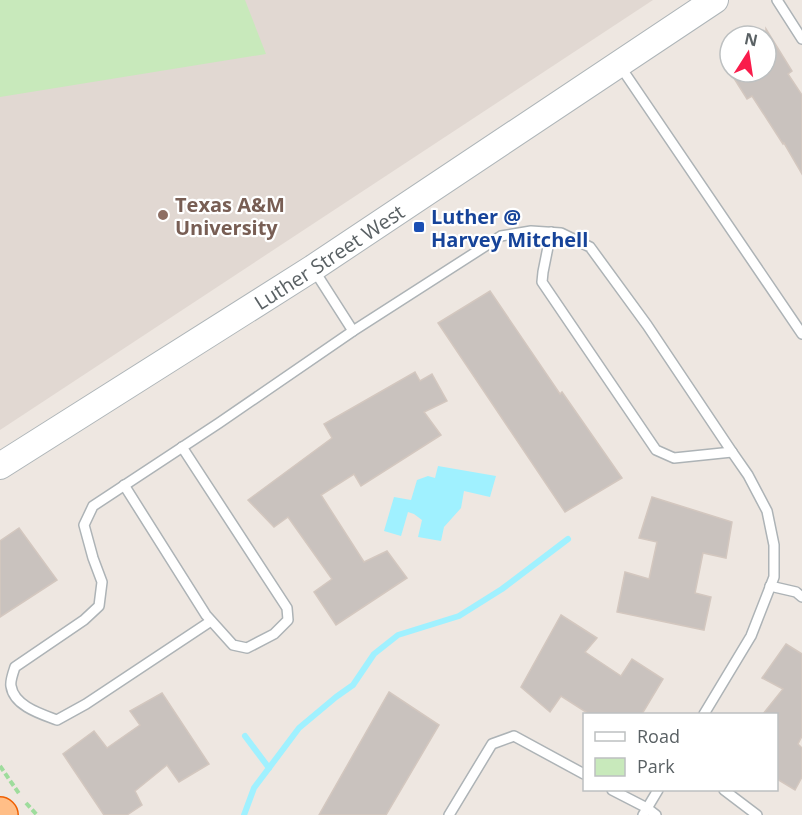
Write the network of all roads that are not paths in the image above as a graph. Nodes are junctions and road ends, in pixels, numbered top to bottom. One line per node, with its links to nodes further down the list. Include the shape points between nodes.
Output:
1 (715, 0): 4 (street, Luther Street West)
2 (777, 0): 3 (lane)
3 (802, 39)
4 (619, 64): 6 (street, Luther Street West); 8 (lane)
5 (551, 232): 7 (lane, via 501,236); 10 (lane, via 590,246); 10 (lane, via 542,282 656,450 674,458)
6 (313, 268): 7 (lane); 11 (street, Luther Street West)
7 (353, 331): 9 (lane)
8 (802, 334)
9 (182, 447): 12 (lane); 15 (lane, via 287,608 288,620 274,634 247,648 233,645)
10 (732, 452): 13 (lane, via 767,511 774,545 774,577)
11 (0, 466)
12 (124, 485): 15 (lane); 15 (lane, via 93,506 84,525 102,582 99,606 15,667 10,685 15,697 34,712 57,720)
13 (770, 586): 14 (lane); 16 (lane, via 751,636)
14 (802, 597)
15 (212, 621)
16 (705, 713)
17 (583, 773): 22 (lane, via 514,736 492,744)
18 (615, 791): 21 (lane)
19 (657, 791): 21 (lane)
20 (727, 791): 24 (lane)
21 (645, 812): 23 (lane)
22 (449, 815)
23 (656, 815)
24 (757, 815)

